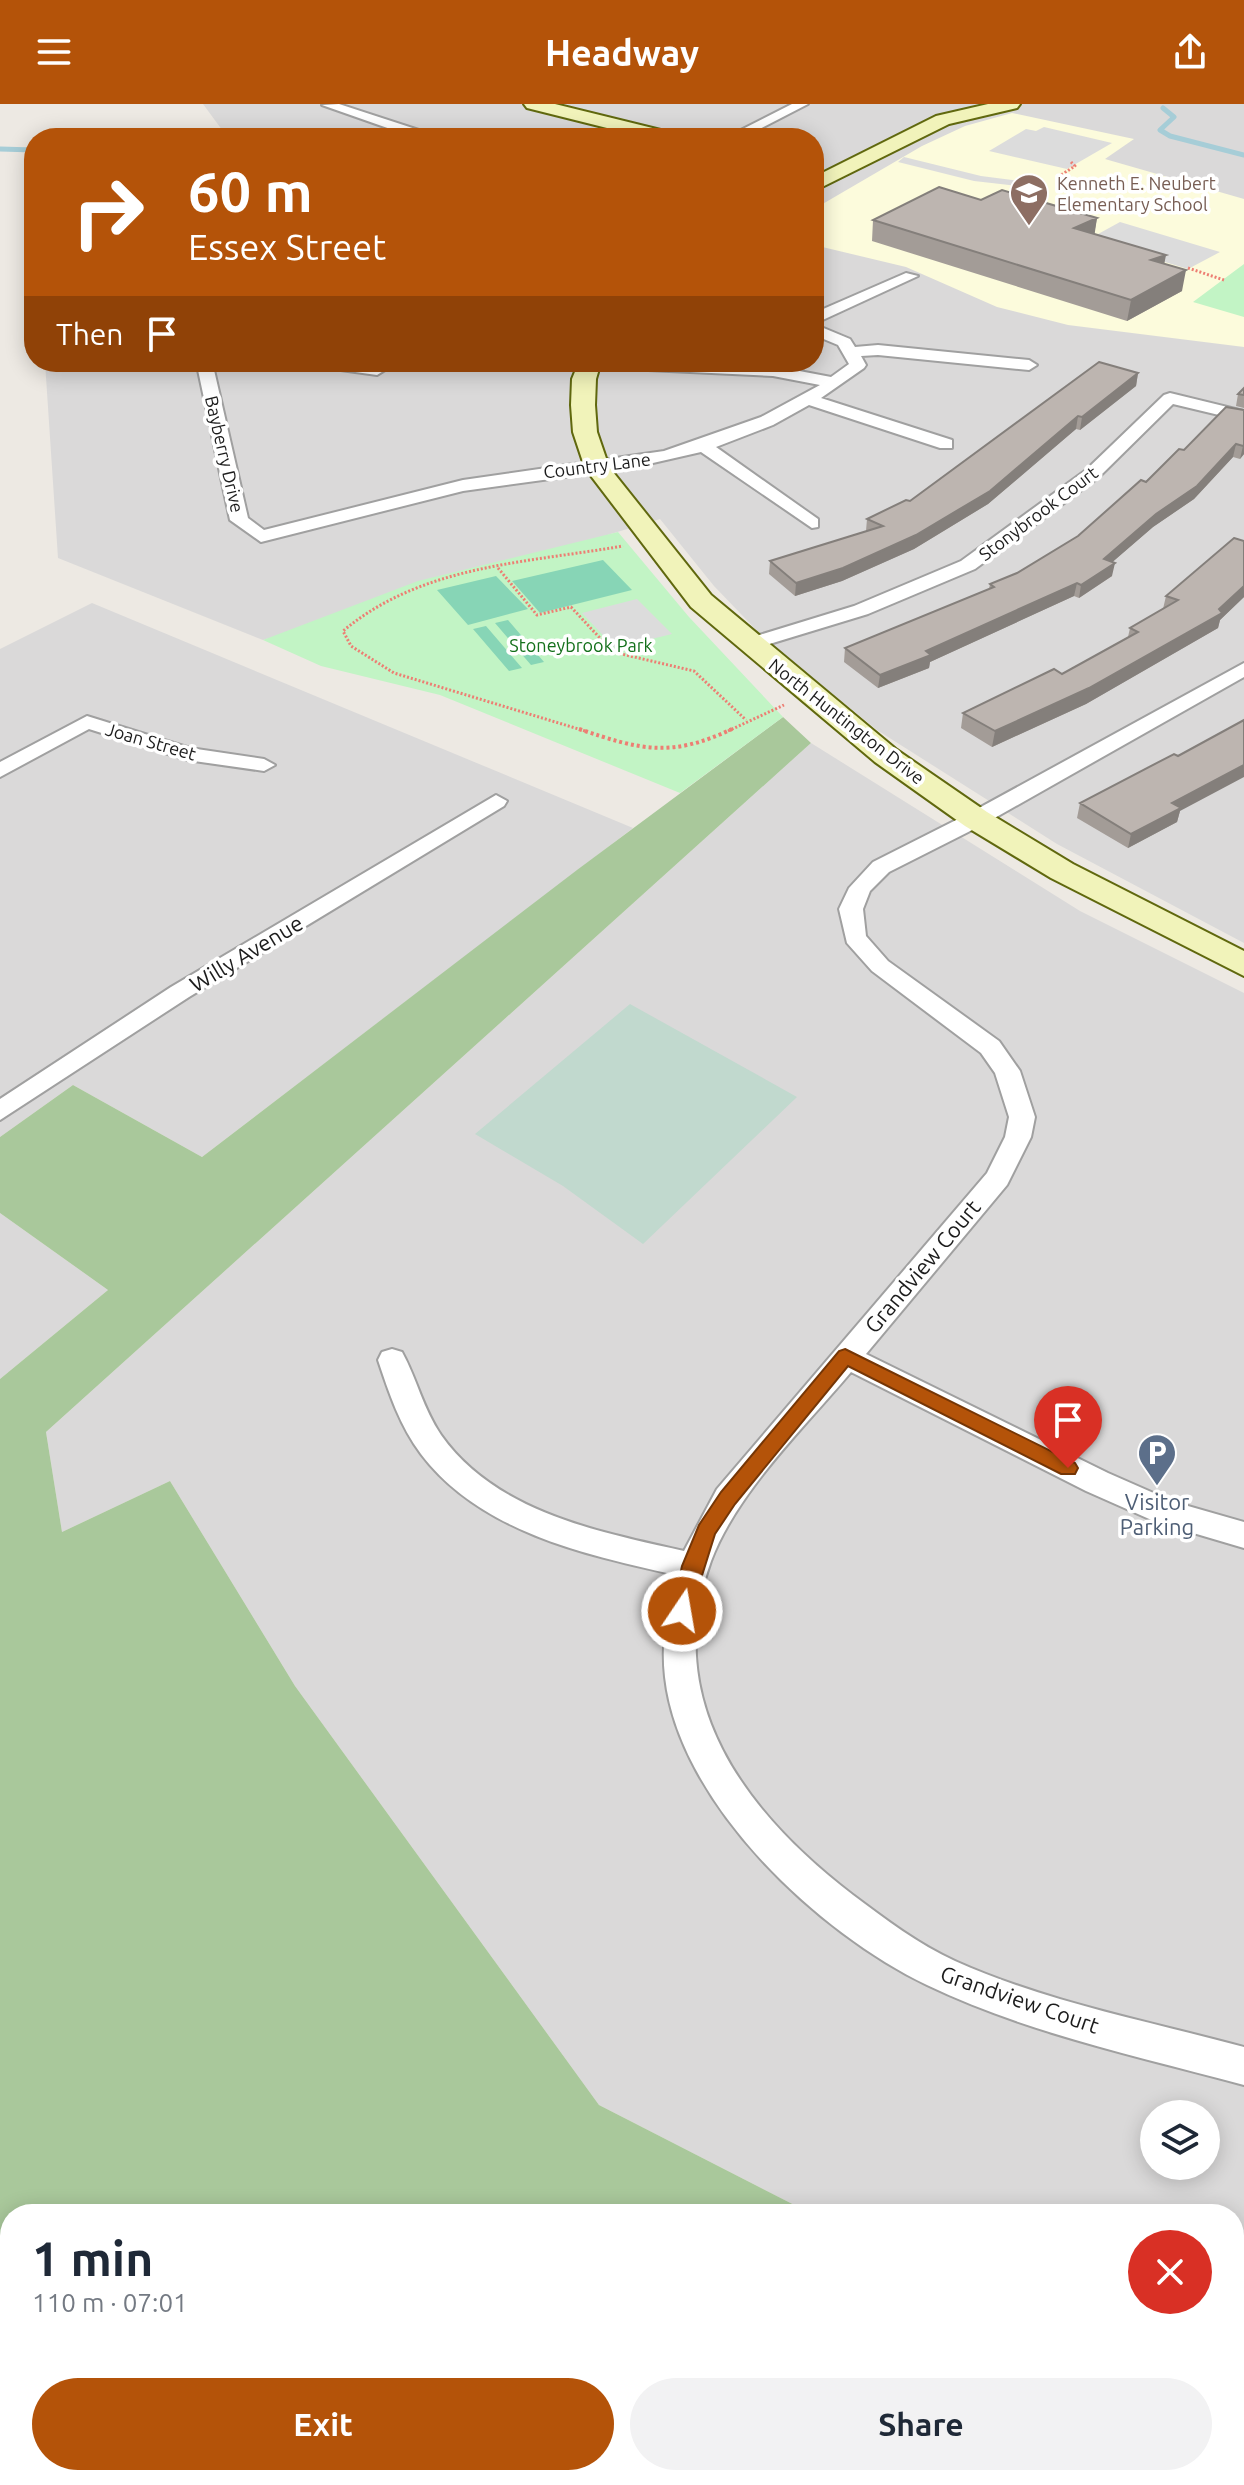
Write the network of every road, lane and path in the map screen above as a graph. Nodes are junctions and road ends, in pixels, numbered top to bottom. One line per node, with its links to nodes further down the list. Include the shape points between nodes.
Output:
1 (333, 104): 5 (street, via 328,105)
2 (537, 104): 6 (street)
3 (802, 104): 7 (street)
4 (1011, 104): 9 (street, via 943,120)
5 (398, 128)
6 (631, 128)
7 (753, 128)
8 (1071, 162): 10 (path, via 1075,166)
9 (824, 177)
10 (1058, 177)
11 (1188, 268): 13 (path)
12 (911, 276): 14 (street)
13 (1224, 280)
14 (824, 315)
15 (824, 333): 16 (street)
16 (853, 352): 17 (street); 21 (street, Country Lane, via 858,365)
17 (1029, 365)
18 (206, 372): 28 (street, Bayberry Drive, via 239,520)
19 (586, 372): 26 (street, North Huntington Drive, via 585,432)
20 (778, 372): 21 (street)
21 (835, 383): 22 (street, Country Lane)
22 (810, 400): 24 (street); 25 (street, Country Lane)
23 (1244, 416): 31 (street, Stonybrook Court, via 1170,398 1092,474 968,565 861,610)
24 (946, 444)
25 (704, 446): 26 (street, Country Lane); 27 (street)
26 (597, 468): 28 (street, Country Lane, via 532,473 400,498); 29 (street, North Huntington Drive)
27 (812, 523)
28 (261, 537)
29 (652, 540): 30 (path); 31 (street, North Huntington Drive, via 701,601)
30 (498, 568): 30 (path, via 537,615 571,607 613,652 694,671 746,720 681,750 650,750 423,683 358,653 344,638 343,631 363,612 404,590)
31 (750, 644): 36 (street, North Huntington Drive, via 886,756)
32 (1244, 669): 36 (street, Grandview Court)
33 (264, 765): 34 (street, Joan Street, via 187,754 87,722)
34 (0, 771)
35 (496, 801): 38 (street, Willy Avenue, via 180,992)
36 (976, 819): 37 (street, North Huntington Drive, via 1062,871); 39 (street, Grandview Court, via 881,867 860,888 851,909 855,938 880,966 990,1047 1017,1093 1022,1117 1018,1137 998,1178)
37 (1244, 965)
38 (0, 1111)
39 (845, 1356): 41 (street, via 1097,1482 1167,1513); 42 (street, Grandview Court, via 728,1498 706,1531)
40 (392, 1360): 42 (street, via 409,1408 434,1447 492,1501 539,1527)
41 (1244, 1535)
42 (692, 1566): 43 (street, Grandview Court, via 680,1627 680,1662 697,1739 741,1816 806,1883 941,1973 1060,2017)
43 (1244, 2066)

